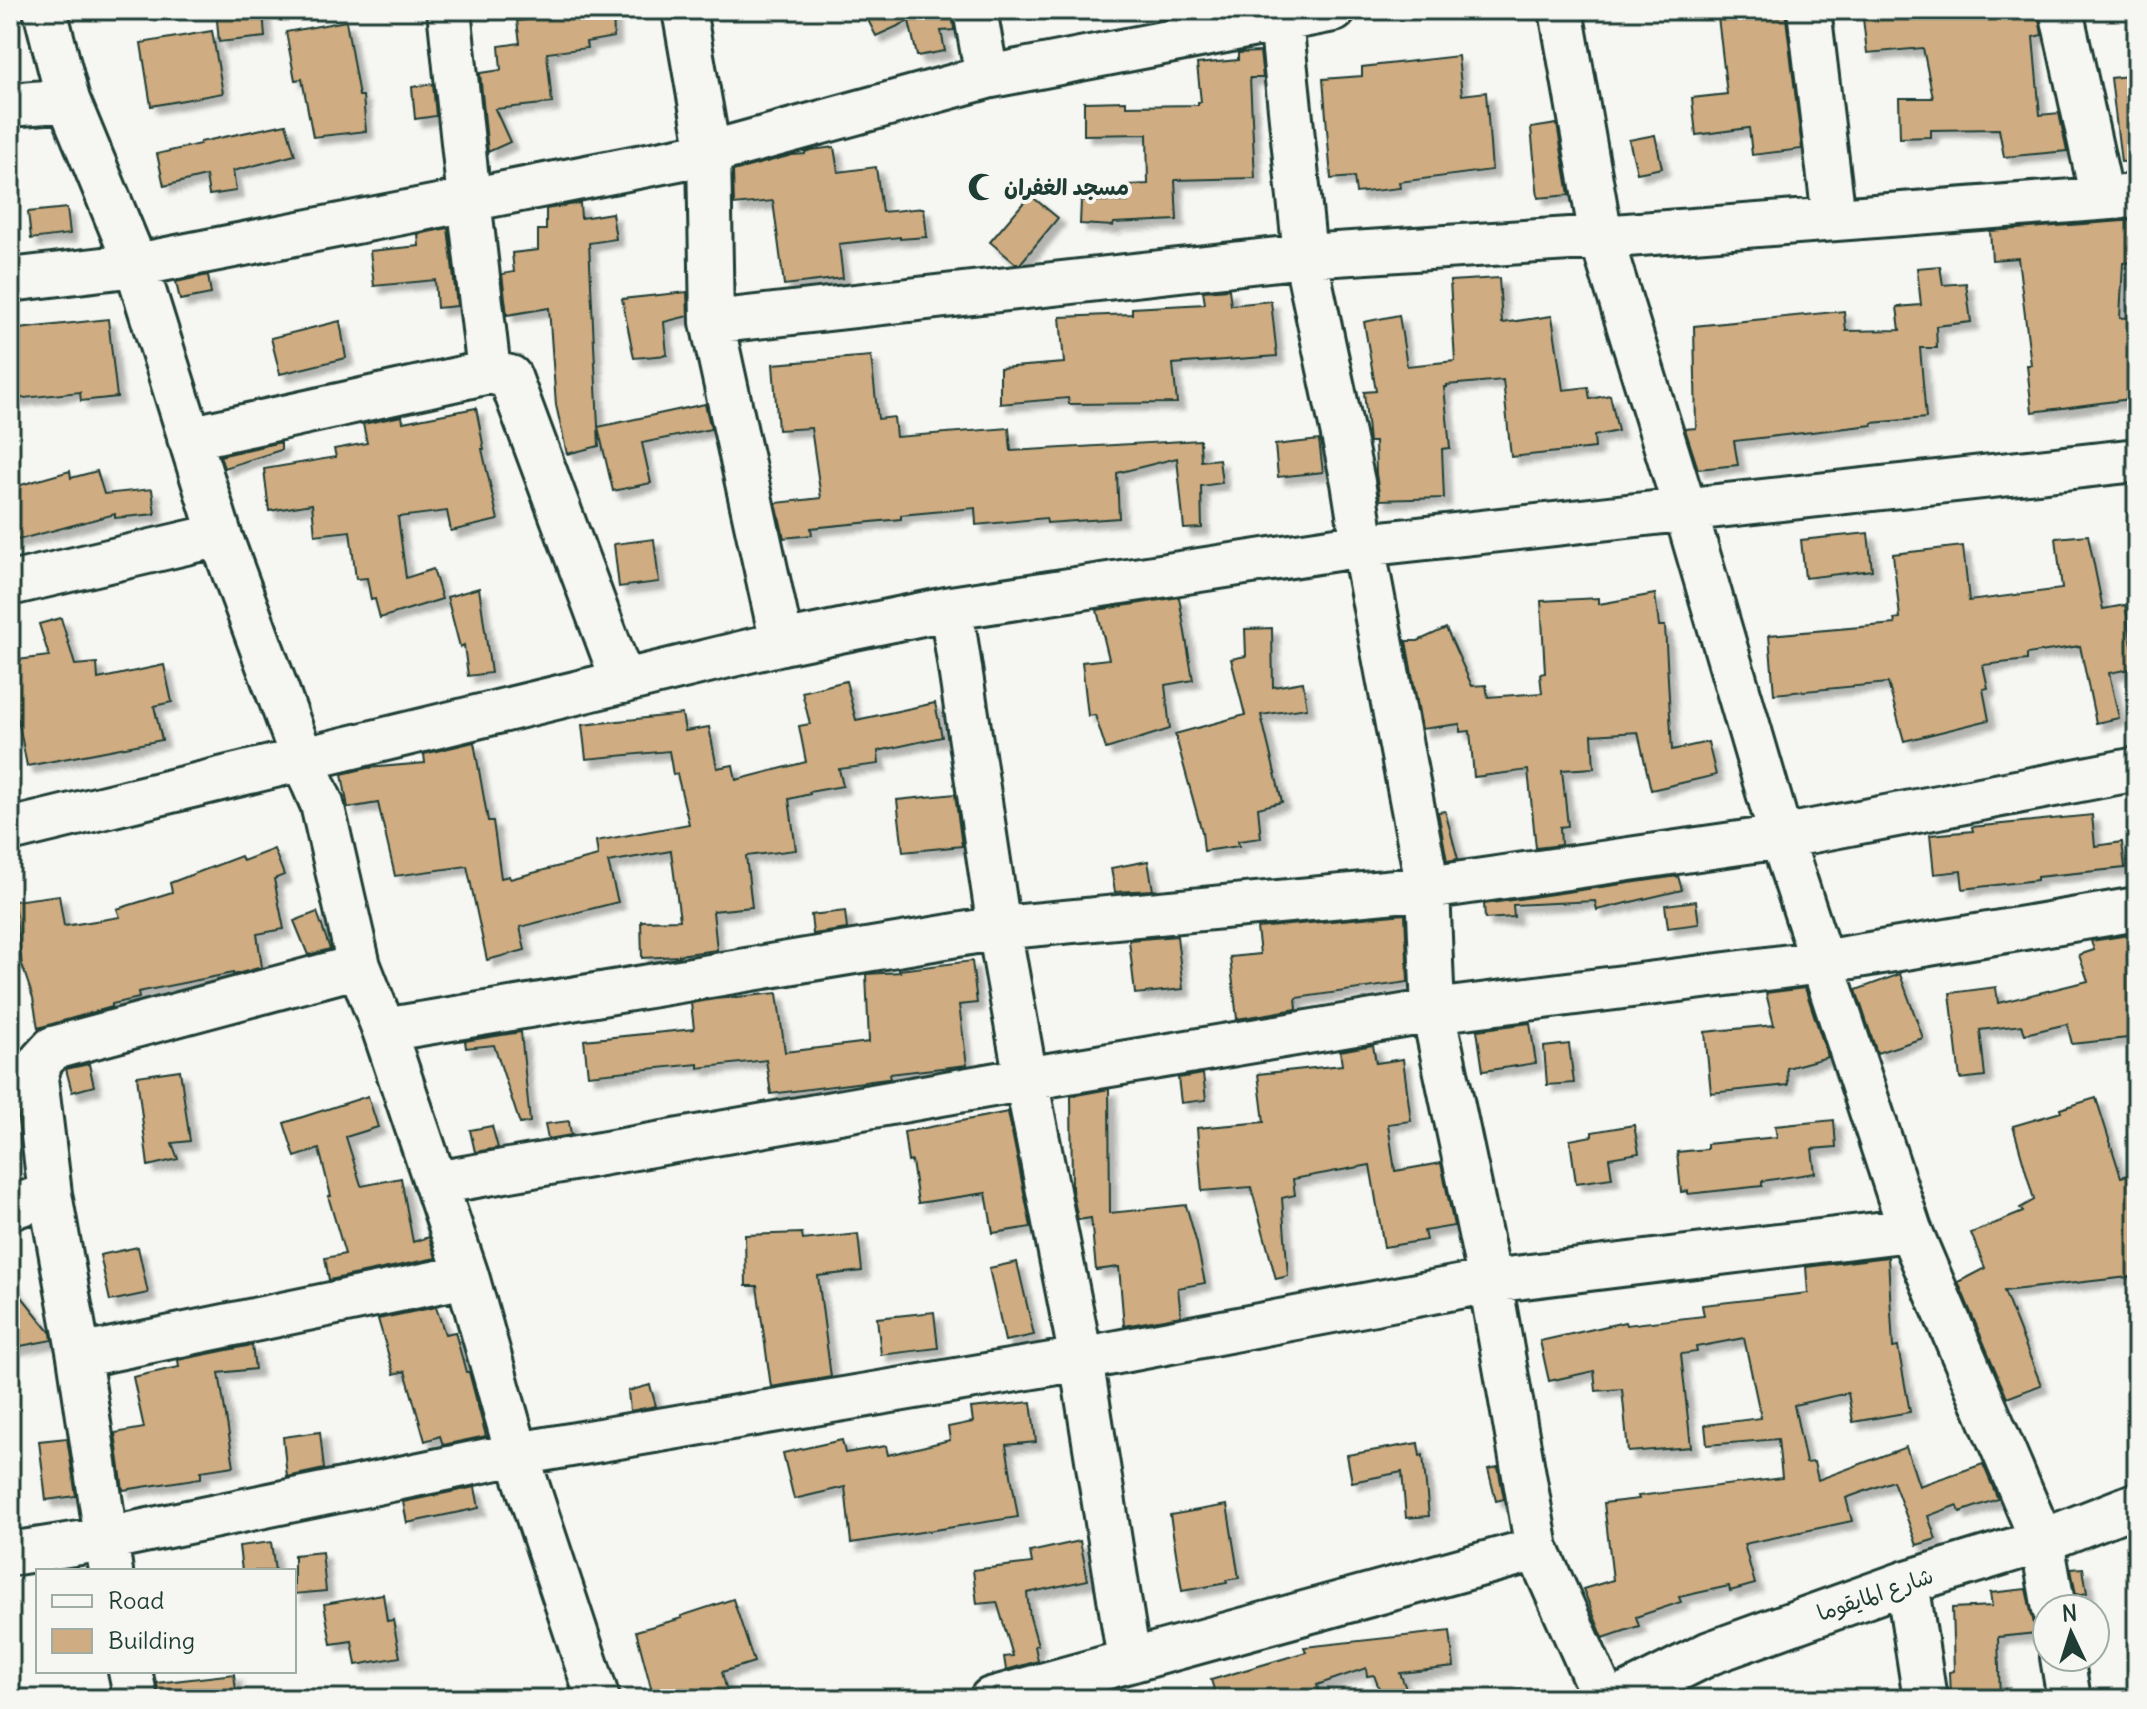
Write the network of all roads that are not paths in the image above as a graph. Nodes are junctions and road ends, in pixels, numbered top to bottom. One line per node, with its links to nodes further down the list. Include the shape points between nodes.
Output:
1 (45, 10): 12 (street)
2 (449, 10): 16 (street)
3 (684, 10): 14 (street)
4 (975, 10): 11 (street)
5 (1334, 10): 10 (street)
6 (1561, 10): 18 (street)
7 (1809, 10): 17 (street)
8 (2061, 10): 15 (street)
9 (1238, 18): 10 (street); 11 (street)
10 (1281, 21): 19 (street)
11 (987, 77): 14 (street)
12 (68, 100): 13 (street); 20 (street)
13 (10, 105)
14 (709, 153): 16 (street); 22 (street)
15 (2120, 197): 17 (street)
16 (469, 199): 20 (street); 23 (street)
17 (1834, 218): 18 (street)
18 (1601, 237): 19 (street); 26 (street)
19 (1305, 256): 22 (street); 28 (street)
20 (136, 265): 21 (street); 24 (street)
21 (10, 280)
22 (712, 322): 31 (street)
23 (489, 372): 24 (street); 32 (street, via 510,377)
24 (189, 438): 27 (street)
25 (2137, 460): 26 (street)
26 (1685, 509): 28 (street); 36 (street)
27 (220, 535): 29 (street); 33 (street)
28 (1363, 545): 30 (street); 37 (street)
29 (10, 584)
30 (951, 608): 31 (street); 39 (street)
31 (782, 643): 32 (street)
32 (623, 682): 33 (street)
33 (302, 758): 35 (street); 41 (street, via 322,804)
34 (2136, 772): 36 (street)
35 (10, 830)
36 (1781, 837): 37 (street); 40 (street)
37 (1428, 888): 39 (street); 42 (street)
38 (2137, 909): 40 (street)
39 (999, 928): 43 (street); 44 (street)
40 (1822, 962): 42 (street); 48 (street)
41 (359, 966): 43 (street); 46 (street, via 53,1048 41,1061 36,1078)
42 (1433, 1011): 44 (street); 50 (street)
43 (384, 1030): 45 (street)
44 (1026, 1079): 45 (street); 52 (street)
45 (436, 1183): 49 (street)
46 (50, 1194): 47 (street); 51 (street)
47 (10, 1208)
48 (1910, 1230): 50 (street); 55 (street)
49 (467, 1276): 51 (street); 53 (street)
50 (1490, 1281): 52 (street); 56 (street)
51 (79, 1356): 58 (street)
52 (1081, 1359): 53 (street); 61 (street)
53 (517, 1454): 58 (street); 65 (street)
54 (2137, 1504): 55 (street, شارع المايقوما)
55 (2042, 1541): 59 (street, شارع المايقوما); 60 (street)
56 (1537, 1549): 61 (street); 67 (street)
57 (10, 1554): 58 (street)
58 (108, 1555)
59 (1907, 1582): 68 (street, شارع المايقوما, via 1710,1653); 69 (street)
60 (2051, 1593)
61 (1129, 1660): 66 (street)
62 (130, 1673): 64 (street)
63 (2065, 1673): 70 (street)
64 (136, 1699)
65 (598, 1699)
66 (991, 1699)
67 (1604, 1699)
68 (1618, 1699)
69 (1925, 1699)
70 (2069, 1699)

